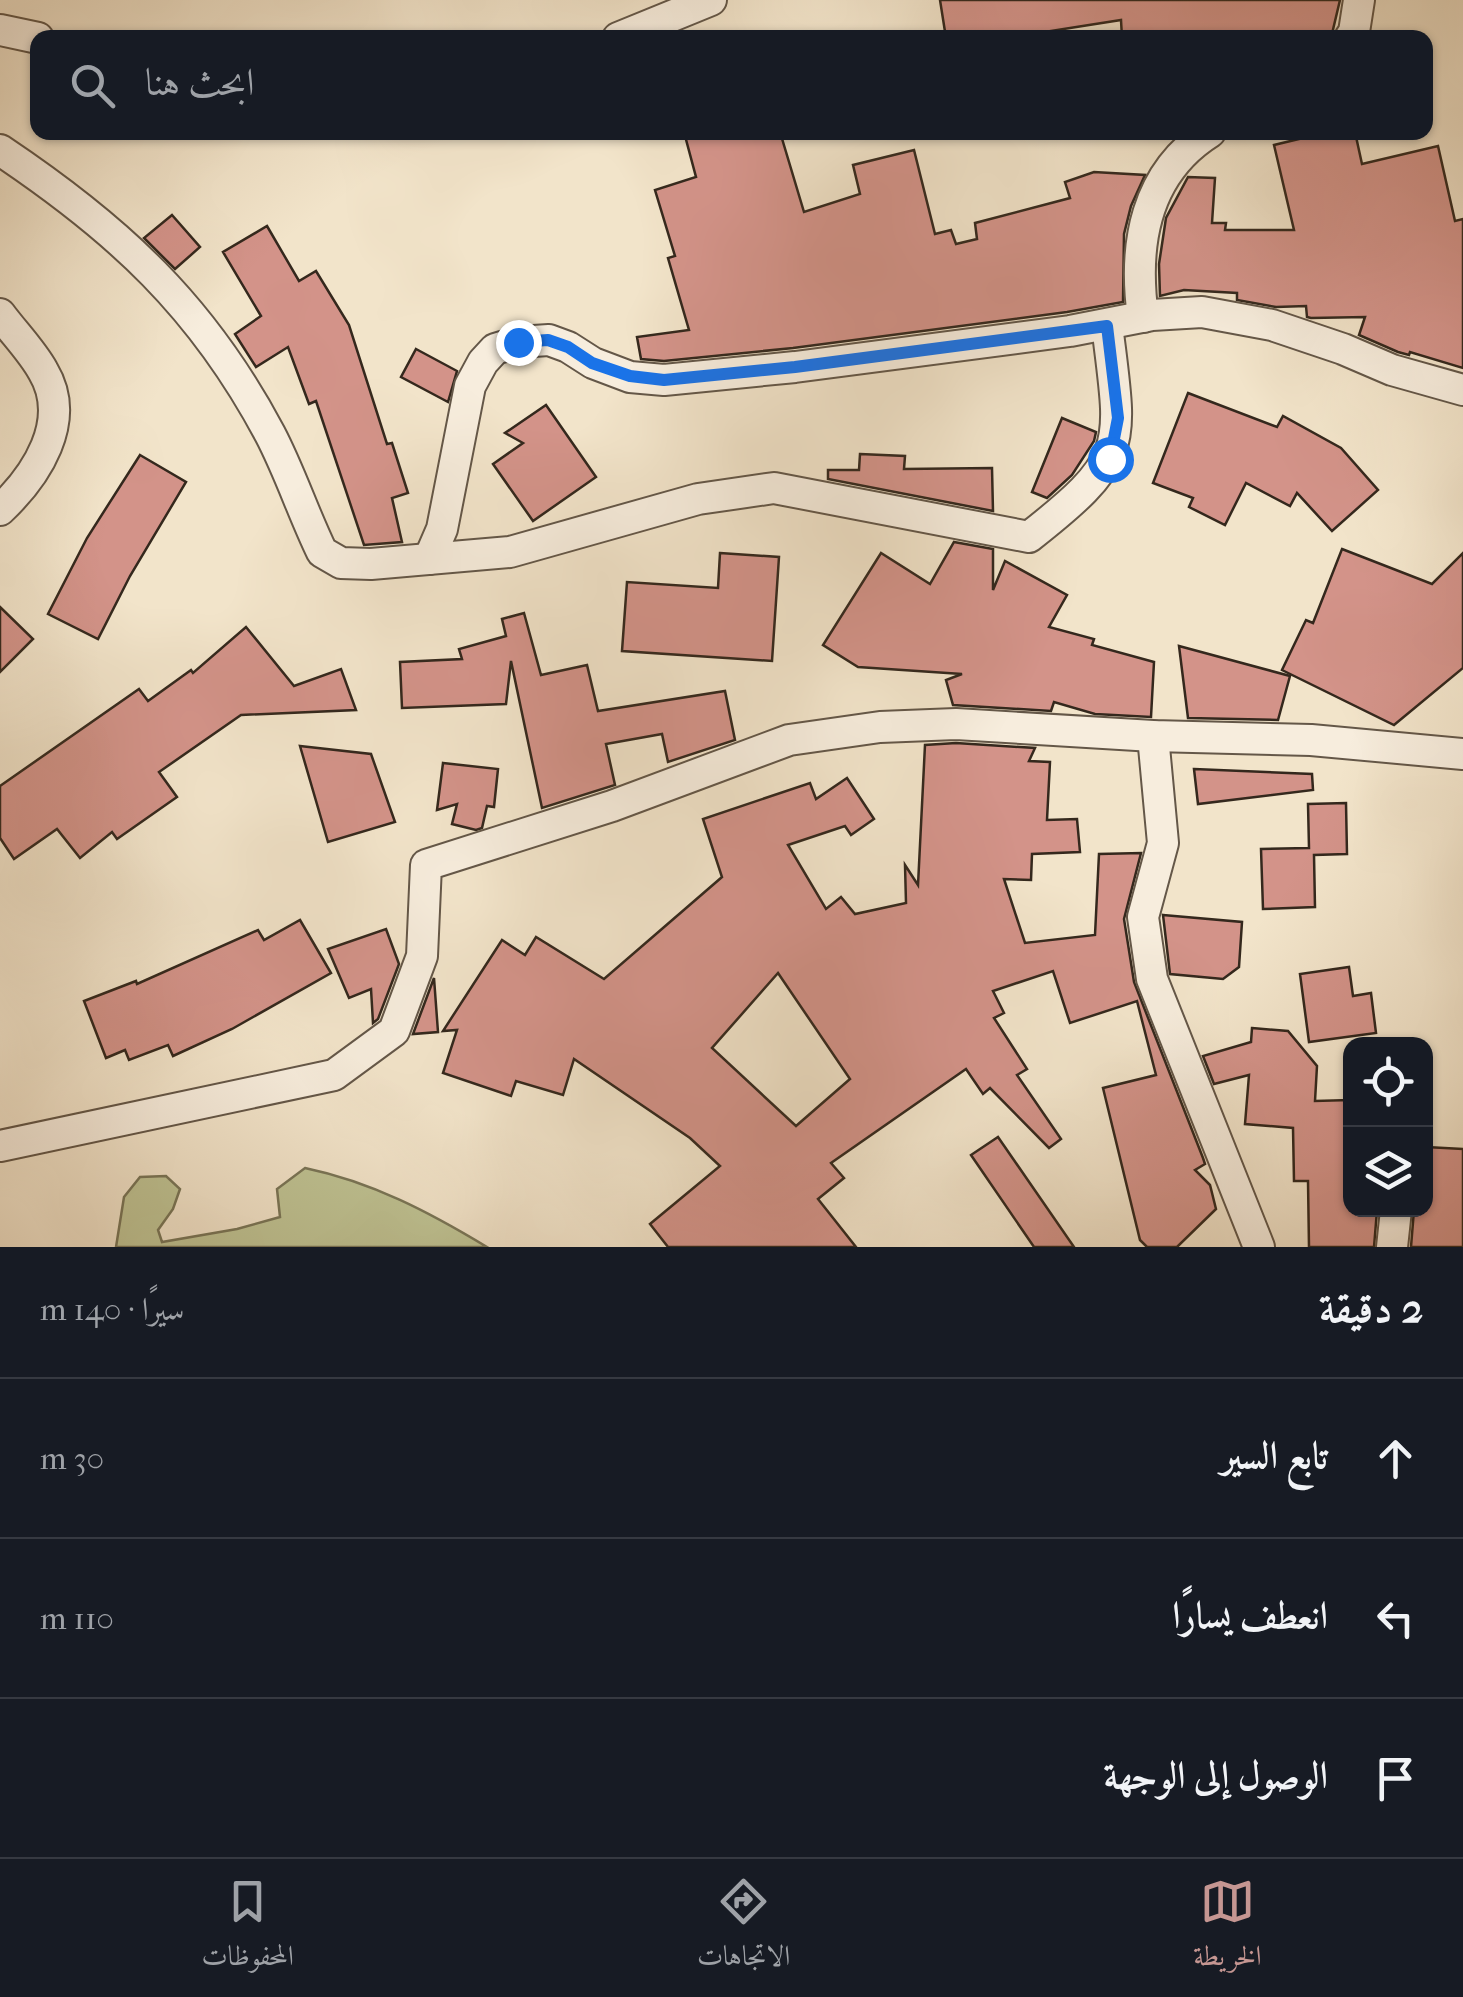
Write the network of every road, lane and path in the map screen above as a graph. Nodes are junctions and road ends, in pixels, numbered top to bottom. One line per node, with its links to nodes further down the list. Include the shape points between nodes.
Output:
1 (711, 0): 4 (street)
2 (1359, 0): 5 (street)
3 (0, 30): 6 (street)
4 (638, 30)
5 (1354, 30)
6 (30, 36)
7 (1199, 140): 10 (street, via 1164,174 1146,213)
8 (0, 150): 14 (street, via 134,251 204,330 272,438 322,552 341,563)
9 (0, 314): 13 (street, via 44,370 55,407 40,459)
10 (1143, 317): 11 (street); 12 (street, via 1202,312 1272,325)
11 (1107, 326): 14 (street, via 664,380 592,363 548,340 495,349 470,386 442,529); 14 (street, via 1118,418 1110,459 1094,482 1030,536 774,488 698,499 510,552)
12 (1463, 390)
13 (0, 510)
14 (429, 559)
15 (1153, 736): 16 (street, via 1311,740); 17 (street, via 956,724 789,740 426,866 422,956 394,1031 334,1075); 19 (street, via 1163,843 1142,916 1152,979)
16 (1463, 754)
17 (0, 1146)
18 (1395, 1217): 20 (street)
19 (1259, 1247)
20 (1392, 1247)

